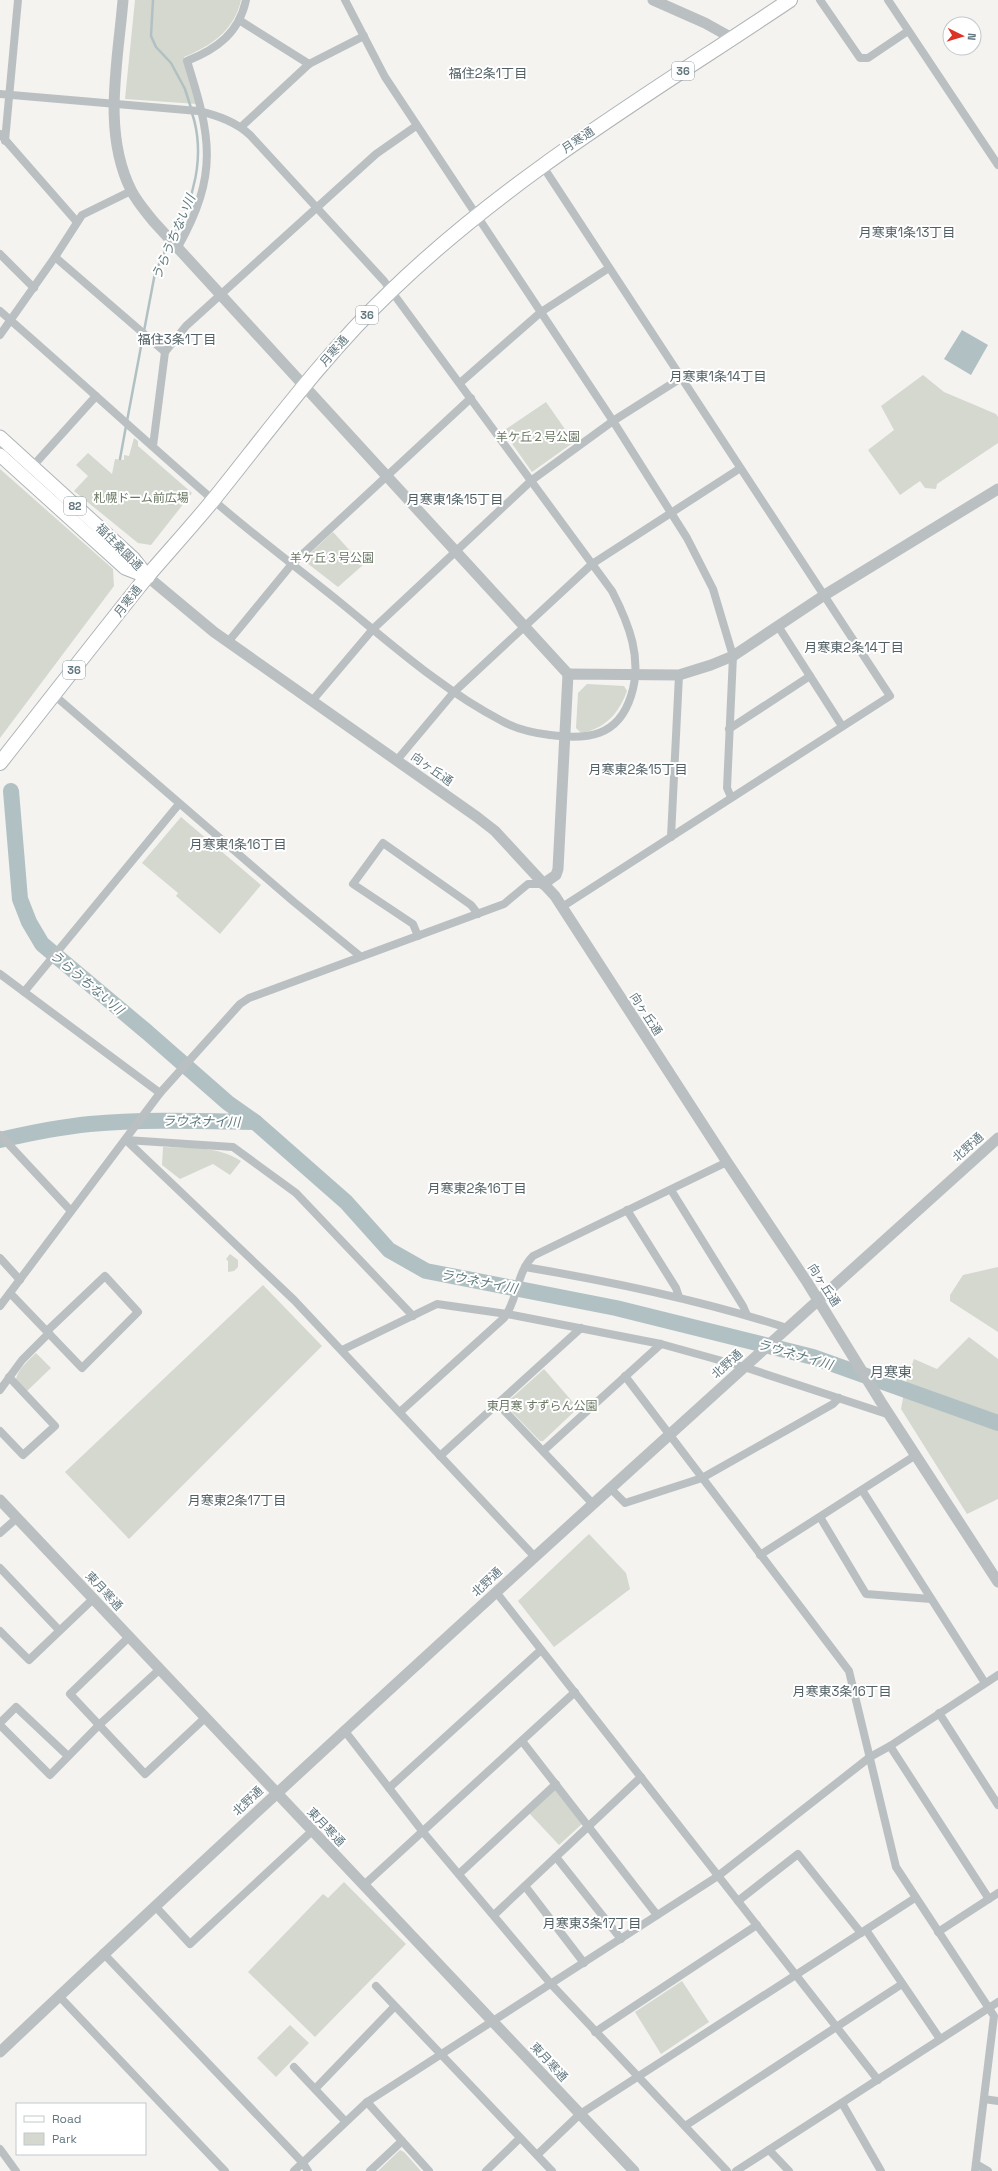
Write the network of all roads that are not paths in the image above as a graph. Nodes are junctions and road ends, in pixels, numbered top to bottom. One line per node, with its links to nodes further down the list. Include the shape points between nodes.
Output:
1 (18, 0): 15 (street)
2 (123, 0): 16 (street)
3 (246, 0): 9 (street)
4 (345, 0): 11 (street)
5 (653, 0): 12 (street)
6 (790, 0): 12 (highway, 月寒通 / 36)
7 (820, 0): 10 (street, via 860,58 868,58)
8 (888, 0): 10 (street)
9 (239, 20): 13 (street); 17 (street, via 217,46 187,61)
10 (908, 31): 22 (street)
11 (364, 36): 13 (street); 18 (street, via 385,77)
12 (732, 38): 21 (highway, 月寒通 / 36)
13 (309, 64): 19 (street)
14 (0, 94): 15 (street)
15 (10, 95): 16 (street); 20 (street)
16 (114, 105): 17 (street); 23 (street, via 118,155)
17 (201, 112): 19 (street); 27 (street, via 208,144 206,172 194,217)
18 (416, 126): 24 (street, via 376,154); 25 (street)
19 (241, 127): 24 (street)
20 (3, 137): 26 (street)
21 (542, 165): 25 (highway, 月寒通 / 36); 30 (street)
22 (998, 165)
23 (131, 191): 26 (street, via 82,215); 27 (street, via 154,222)
24 (316, 209): 32 (street); 33 (street)
25 (478, 216): 32 (highway, 月寒通 / 36); 35 (street)
26 (77, 222): 29 (street)
27 (176, 245): 33 (street)
28 (0, 254): 31 (street)
29 (56, 257): 31 (street); 38 (street)
30 (609, 268): 35 (street); 39 (street)
31 (34, 288): 36 (street)
32 (391, 291): 40 (street); 41 (highway, 月寒通 / 36, via 346,336)
33 (221, 295): 38 (street, via 186,326); 41 (street)
34 (0, 311): 36 (street)
35 (541, 312): 40 (street); 44 (street)
36 (11, 320): 37 (street); 42 (street)
37 (0, 335)
38 (165, 352): 46 (street)
39 (681, 378): 44 (street); 49 (street)
40 (460, 383): 43 (street)
41 (305, 386): 50 (street); 53 (highway, 月寒通 / 36)
42 (96, 396): 46 (street); 48 (street)
43 (471, 398): 50 (street); 51 (street)
44 (613, 421): 51 (street); 54 (street)
45 (0, 438): 48 (main road, 福住桑園通 / 82)
46 (154, 446): 53 (street)
47 (0, 455): 58 (main road, 福住桑園通 / 82, via 125,568)
48 (32, 467): 58 (main road, 福住桑園通 / 82, via 133,558)
49 (739, 469): 54 (street); 59 (street)
50 (387, 475): 55 (street); 56 (street)
51 (532, 480): 55 (street); 57 (street)
52 (998, 489): 59 (street)
53 (213, 500): 56 (street); 58 (highway, 月寒通 / 36)
54 (671, 514): 57 (street); 64 (street, via 687,538 713,590)
55 (456, 550): 60 (street); 62 (street)
56 (292, 564): 62 (street); 63 (street)
57 (592, 564): 60 (street); 66 (street, via 612,591 622,611 633,646)
58 (148, 576): 63 (street, 向ヶ丘通); 70 (highway, 月寒通 / 36)
59 (823, 596): 61 (street); 72 (street, via 890,696)
60 (525, 625): 65 (street); 69 (street)
61 (778, 626): 64 (street); 68 (street)
62 (373, 629): 69 (street); 71 (street)
63 (228, 642): 71 (street, 向ヶ丘通)
64 (733, 656): 67 (street); 73 (street)
65 (568, 674): 66 (street); 74 (street)
66 (635, 675): 67 (street); 74 (street, via 629,703 617,720 596,735 585,738)
67 (679, 675): 79 (street)
68 (810, 676): 72 (street); 73 (street)
69 (454, 692): 74 (street, via 504,722 535,733); 75 (street)
70 (54, 695): 76 (highway, 月寒通 / 36); 78 (street)
71 (312, 701): 75 (street, 向ヶ丘通)
72 (842, 726): 77 (street)
73 (729, 729): 77 (street, via 727,788)
74 (565, 737): 80 (street, via 558,869 556,875)
75 (397, 760): 80 (street, 向ヶ丘通, via 495,831)
76 (0, 762)
77 (731, 797): 79 (street)
78 (179, 804): 84 (street); 86 (street)
79 (671, 837): 81 (street)
80 (543, 884): 81 (street, 向ヶ丘通); 82 (street, via 528,884 504,904)
81 (562, 907): 91 (street, 向ヶ丘通)
82 (478, 914): 83 (street); 83 (street, via 471,905 382,843 353,884 413,924)
83 (418, 936): 84 (street)
84 (360, 956): 87 (street, via 248,998)
85 (0, 974): 86 (street)
86 (24, 992): 87 (street)
87 (160, 1093): 90 (street)
88 (0, 1135): 94 (street)
89 (998, 1138): 100 (street, 北野通)
90 (126, 1140): 94 (street); 104 (street, via 233,1147 296,1194); 109 (street, via 261,1266)
91 (727, 1162): 92 (street); 100 (street, 向ヶ丘通)
92 (671, 1190): 93 (street); 103 (street, via 743,1306)
93 (627, 1210): 96 (street, via 533,1256); 99 (street, via 676,1288)
94 (71, 1211): 97 (street)
95 (0, 1258): 97 (street)
96 (525, 1267): 99 (street, via 616,1282); 102 (street)
97 (20, 1280): 98 (street)
98 (10, 1293): 101 (street); 107 (street)
99 (679, 1297): 103 (street)
100 (818, 1300): 106 (street, 北野通); 117 (street, 向ヶ丘通)
101 (0, 1306)
102 (507, 1314): 104 (street, via 437,1304); 105 (street); 116 (street)
103 (746, 1315): 106 (street)
104 (413, 1316): 109 (street)
105 (581, 1328): 108 (street); 115 (street)
106 (784, 1330): 110 (street, 北野通)
107 (48, 1332): 107 (street, via 105,1276 138,1312 82,1368); 112 (street)
108 (661, 1344): 110 (street); 111 (street)
109 (342, 1350): 116 (street)
110 (746, 1365): 114 (street); 119 (street, 北野通)
111 (625, 1376): 119 (street); 120 (street)
112 (9, 1377): 113 (street); 118 (street, via 55,1426 23,1455)
113 (0, 1390)
114 (839, 1398): 117 (street); 123 (street, via 833,1404)
115 (498, 1404): 120 (street); 122 (street)
116 (400, 1412): 122 (street)
117 (890, 1415): 121 (street, 向ヶ丘通)
118 (0, 1430)
119 (669, 1435): 123 (street); 124 (street, 北野通)
120 (543, 1451): 127 (street)
121 (916, 1455): 125 (street); 134 (street, 向ヶ丘通)
122 (440, 1456): 132 (street)
123 (702, 1478): 124 (street, via 625,1503); 131 (street)
124 (610, 1488): 127 (street, 北野通)
125 (862, 1490): 128 (street); 137 (street)
126 (0, 1500): 129 (street, 東月寒通)
127 (593, 1504): 132 (street, 北野通)
128 (820, 1517): 131 (street); 137 (street, via 866,1594)
129 (17, 1518): 130 (street); 136 (street, 東月寒通)
130 (0, 1533)
131 (760, 1555): 154 (street, via 849,1671)
132 (534, 1556): 135 (street, 北野通)
133 (0, 1568): 138 (street)
134 (998, 1582)
135 (496, 1592): 141 (street); 150 (street, 北野通)
136 (93, 1599): 138 (street); 140 (street, 東月寒通)
137 (931, 1599): 144 (street)
138 (59, 1630): 139 (street, via 29,1660)
139 (1, 1633)
140 (129, 1637): 142 (street, 東月寒通); 149 (street, via 70,1694)
141 (541, 1650): 145 (street); 157 (street)
142 (160, 1668): 147 (street, 東月寒通); 149 (street)
143 (998, 1675): 144 (street)
144 (985, 1683): 146 (street)
145 (575, 1692): 151 (street); 155 (street)
146 (940, 1713): 152 (street); 159 (street)
147 (206, 1717): 149 (street, via 144,1774); 158 (street, 東月寒通)
148 (0, 1724): 153 (street, via 16,1707); 153 (street, via 50,1775)
149 (99, 1725): 153 (street)
150 (344, 1730): 157 (street); 158 (street, 北野通)
151 (522, 1741): 156 (street); 162 (street)
152 (890, 1746): 154 (street); 170 (street)
153 (68, 1756)
154 (870, 1757): 165 (street); 169 (street, via 896,1867)
155 (641, 1777): 160 (street); 165 (street)
156 (556, 1784): 160 (street); 164 (street)
157 (389, 1788): 162 (street)
158 (276, 1793): 161 (street, 東月寒通); 172 (street, 北野通)
159 (998, 1805)
160 (588, 1826): 163 (street); 174 (street)
161 (311, 1832): 166 (street, 東月寒通); 172 (street, via 190,1944)
162 (423, 1832): 164 (street); 166 (street)
163 (556, 1857): 167 (street); 178 (street)
164 (459, 1874): 173 (street)
165 (718, 1876): 171 (street); 174 (street)
166 (364, 1886): 189 (street, 東月寒通)
167 (525, 1886): 173 (street); 180 (street)
168 (998, 1893): 170 (street)
169 (915, 1898): 176 (street); 177 (street)
170 (989, 1899): 177 (street)
171 (738, 1901): 175 (street); 176 (street, via 798,1854)
172 (155, 1906): 179 (street, 北野通)
173 (494, 1915): 182 (street)
174 (657, 1915): 178 (street)
175 (757, 1926): 181 (street); 191 (street)
176 (864, 1931): 181 (street); 183 (street)
177 (938, 1932): 188 (street)
178 (621, 1939): 180 (street)
179 (103, 1953): 185 (street, 北野通); 211 (street)
180 (584, 1963): 182 (street)
181 (796, 1975): 190 (street); 196 (street)
182 (551, 1984): 189 (street); 191 (street)
183 (902, 1984): 190 (street); 192 (street)
184 (376, 1986): 187 (street)
185 (59, 1996): 193 (street, 北野通); 214 (street)
186 (998, 2002): 188 (street)
187 (394, 2007): 194 (street); 198 (street)
188 (989, 2008): 192 (street); 199 (street, via 994,2016)
189 (493, 2022): 194 (street); 203 (street, 東月寒通)
190 (836, 2027): 197 (street); 205 (street)
191 (595, 2032): 196 (street)
192 (940, 2039): 197 (street)
193 (0, 2052)
194 (442, 2055): 201 (street); 206 (street)
195 (294, 2067): 198 (street)
196 (639, 2078): 203 (street); 205 (street)
197 (878, 2080): 202 (street)
198 (314, 2089): 204 (street)
199 (984, 2099): 200 (street); 212 (street)
200 (998, 2101)
201 (367, 2102): 204 (street); 207 (street)
202 (842, 2103): 209 (street); 225 (street)
203 (580, 2114): 210 (street); 221 (street, 東月寒通)
204 (345, 2121): 211 (street)
205 (685, 2126): 222 (street)
206 (520, 2138): 210 (street); 219 (street)
207 (402, 2141): 217 (street); 218 (street)
208 (0, 2150): 213 (street)
209 (769, 2150): 223 (street); 224 (street)
210 (537, 2155): 220 (street)
211 (303, 2163): 215 (street); 216 (street)
212 (975, 2168): 226 (street)
213 (16, 2171)
214 (225, 2171)
215 (294, 2171)
216 (308, 2171)
217 (370, 2171)
218 (429, 2171)
219 (486, 2171)
220 (552, 2171)
221 (634, 2171)
222 (727, 2171)
223 (736, 2171)
224 (789, 2171)
225 (881, 2171)
226 (988, 2171)

